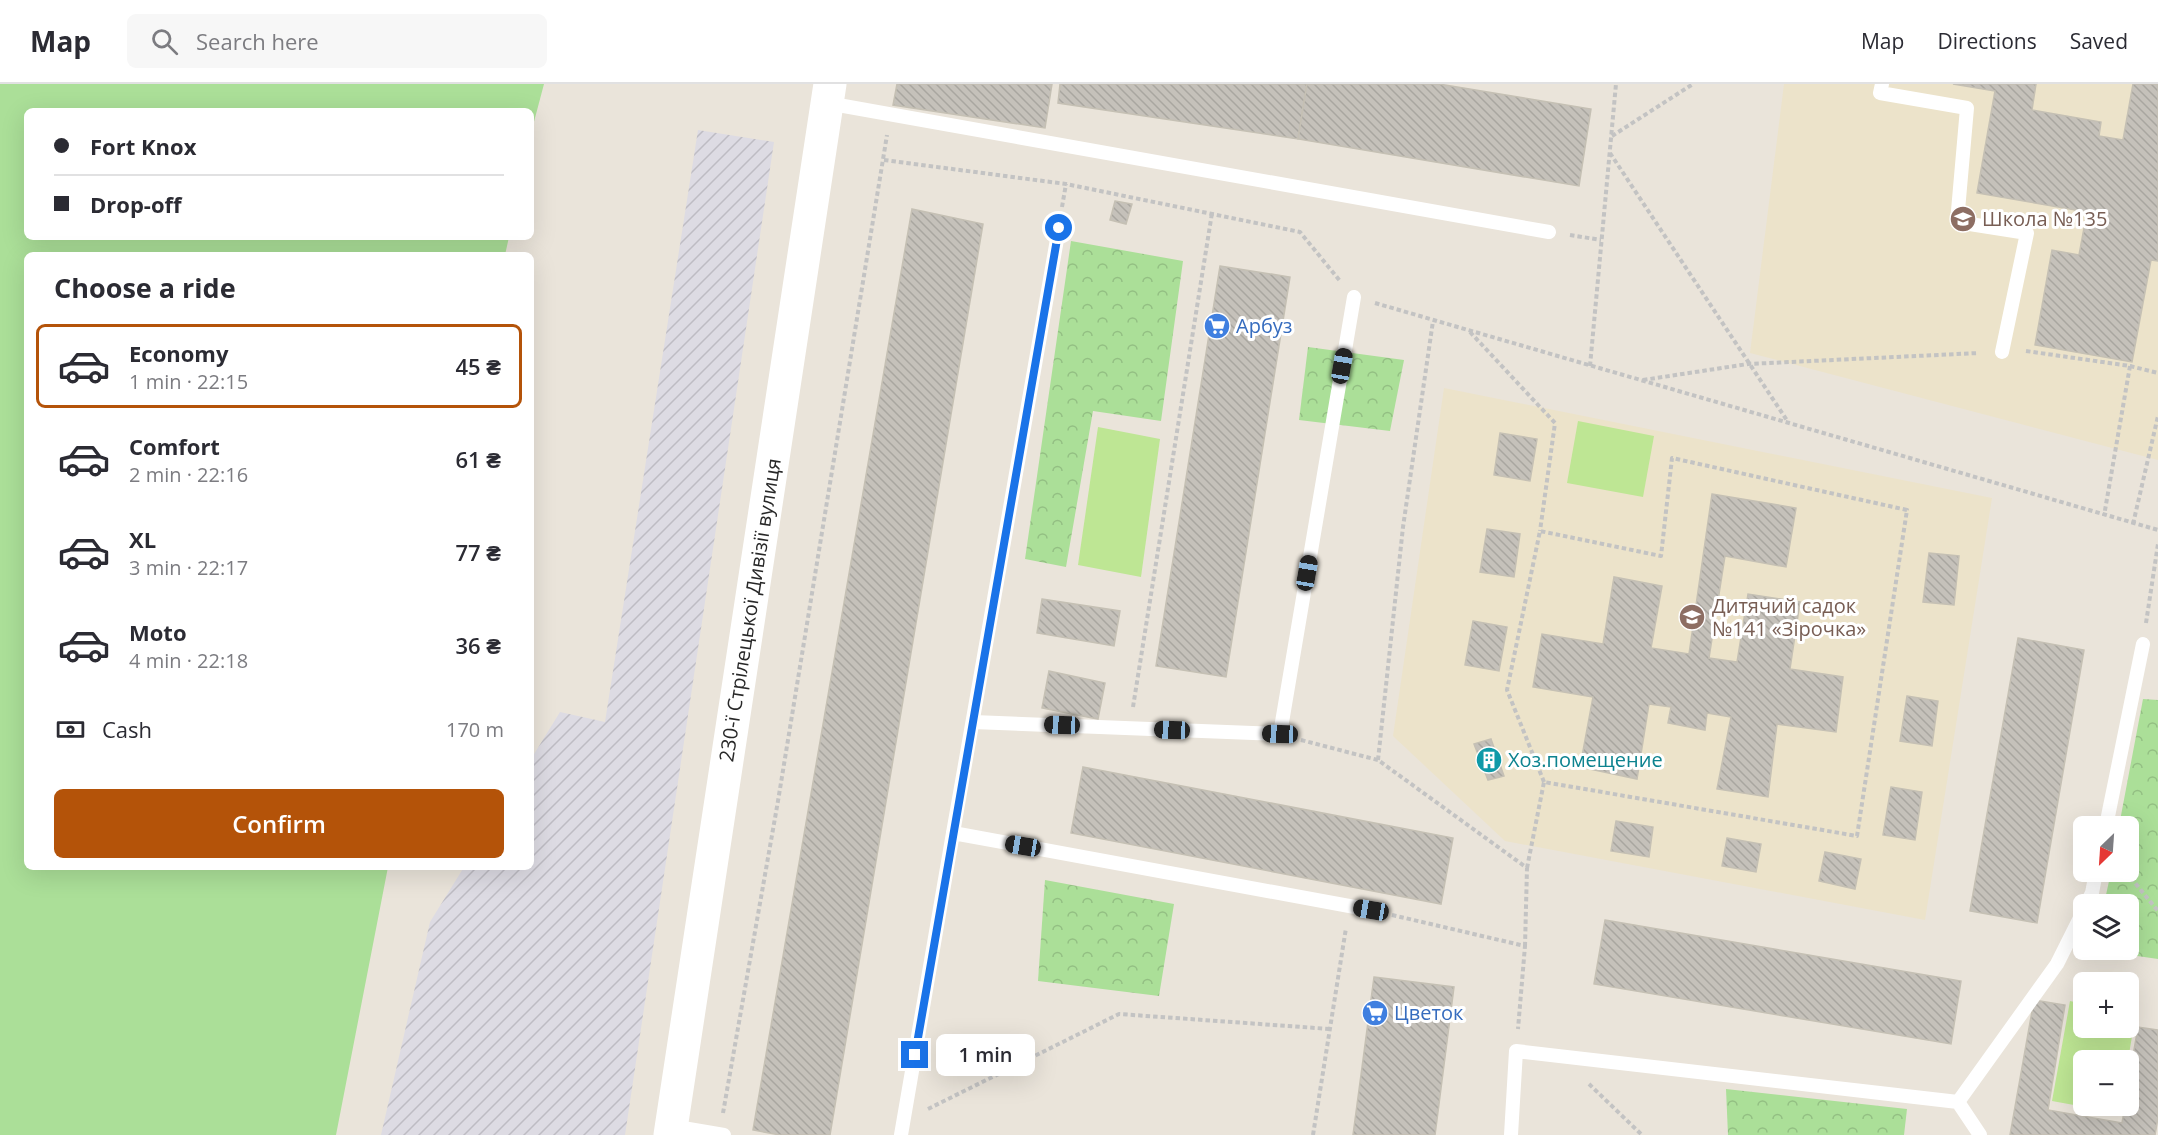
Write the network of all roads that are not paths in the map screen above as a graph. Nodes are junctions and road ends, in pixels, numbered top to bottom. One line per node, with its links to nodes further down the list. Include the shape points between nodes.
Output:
1 (1882, 84): 6 (lane, via 1880,93 1967,108 1957,222 2027,233)
2 (829, 94): 4 (lane, via 889,114); 15 (street, 230-ї Стрілецької Дивізії вулиця)
3 (1059, 228): 8 (lane)
4 (1549, 232)
5 (1354, 297): 8 (lane, via 1280,734)
6 (2002, 352)
7 (2143, 644): 9 (lane)
8 (973, 722): 10 (lane)
9 (2108, 816)
10 (953, 833): 11 (lane); 14 (lane)
11 (1371, 910)
12 (2073, 932): 13 (lane, via 2057,964)
13 (1958, 1102): 17 (lane, via 1516,1051); 18 (lane)
14 (902, 1128)
15 (670, 1130): 16 (lane)
16 (722, 1135)
17 (1511, 1135)
18 (1980, 1135)

